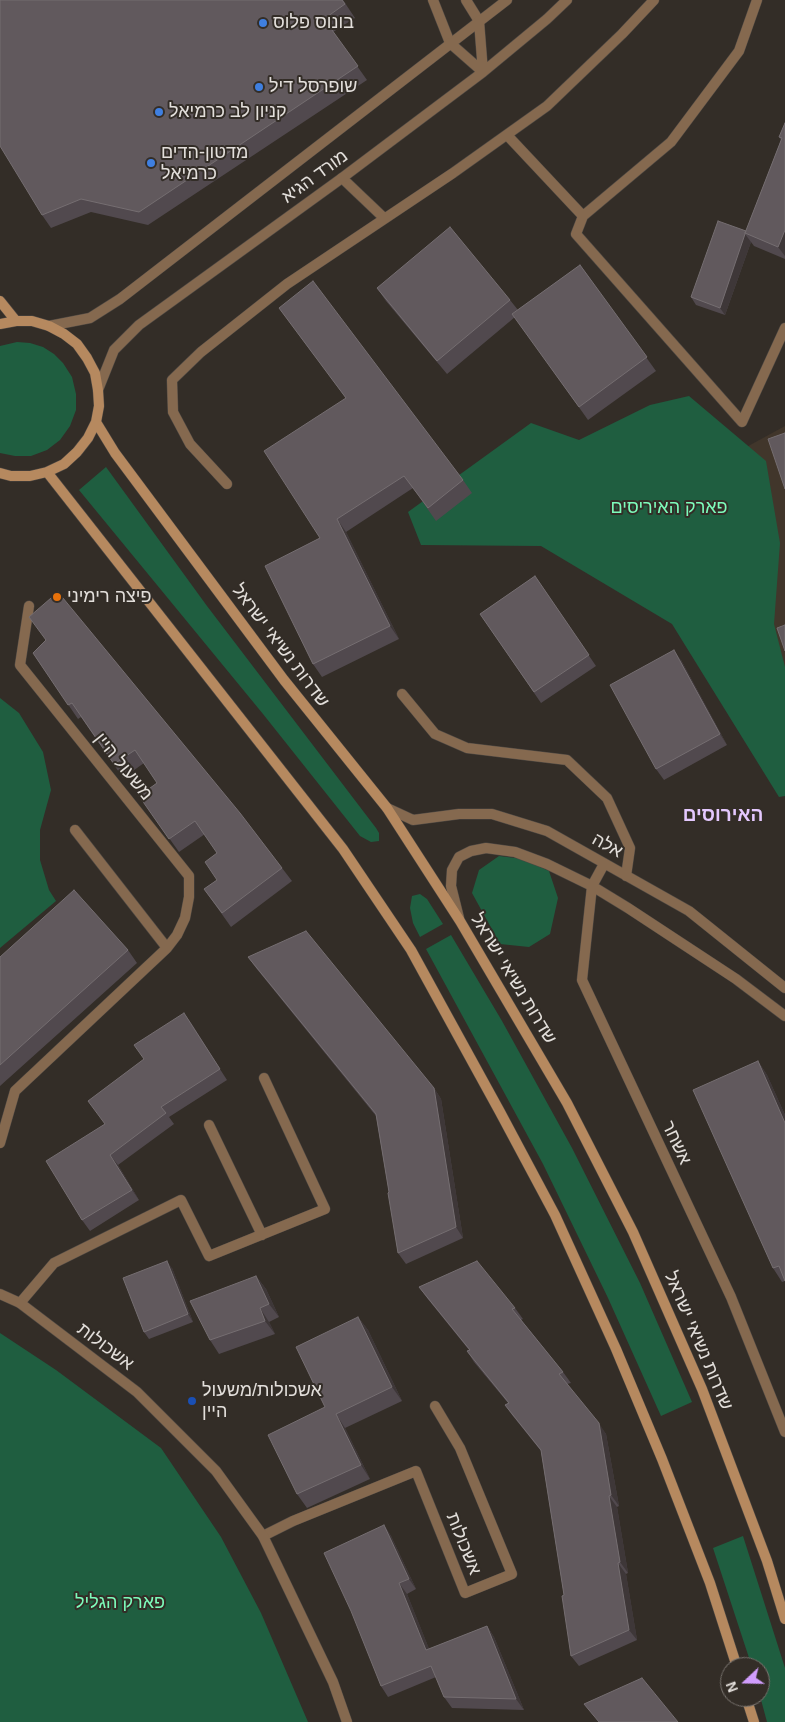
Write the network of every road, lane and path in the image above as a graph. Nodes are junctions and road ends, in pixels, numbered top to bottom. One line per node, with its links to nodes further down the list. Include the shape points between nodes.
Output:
1 (433, 0): 8 (street)
2 (466, 0): 7 (street)
3 (507, 0): 7 (street, מורד הגיא)
4 (567, 0): 9 (street, מורד הגיא)
5 (654, 0): 10 (street, via 547,106)
6 (757, 0): 12 (street, via 740,51 671,142)
7 (479, 22): 8 (street, מורד הגיא); 9 (street)
8 (450, 43): 9 (street); 17 (street, מורד הגיא, via 120,299 90,318)
9 (484, 72): 11 (street, מורד הגיא)
10 (507, 135): 12 (street); 13 (street)
11 (342, 178): 13 (street); 19 (street, מורד הגיא, via 139,325 114,350)
12 (583, 216): 18 (street, via 576,234 742,422)
13 (384, 218): 23 (street, via 287,284 201,352 172,380 173,412 190,444)
14 (0, 302): 15 (main road)
15 (16, 321): 16 (main road); 17 (main road)
16 (0, 324)
17 (48, 326): 19 (main road, via 77,344 95,373)
18 (785, 328)
19 (98, 390): 20 (main road)
20 (96, 422): 21 (main road, via 77,452); 26 (main road, שדרות נשיאי ישראל, via 284,680)
21 (48, 472): 22 (main road, via 30,476); 45 (main road, via 343,849 411,950 555,1215 662,1459 710,1583)
22 (0, 473)
23 (227, 484)
24 (29, 606): 32 (street, משעול היין, via 20,665 189,876 185,918)
25 (402, 694): 29 (street, via 435,734 468,748 567,760 607,798 630,848)
26 (386, 808): 28 (street, אלה, via 413,820 492,814 547,831); 31 (main road, שדרות נשיאי ישראל)
27 (75, 830): 32 (street)
28 (604, 864): 29 (street, אלה); 30 (street, אשחר)
29 (626, 876): 33 (street, אלה, via 689,911)
30 (592, 886): 31 (street, via 515,852 486,848 471,851 459,857 452,870 451,886); 34 (street); 42 (street, אשחר, via 582,980 731,1297)
31 (460, 921): 44 (main road, שדרות נשיאי ישראל, via 567,1103 633,1232 702,1389 767,1561)
32 (167, 948): 37 (street, משעול היין, via 15,1091)
33 (785, 988)
34 (785, 1016)
35 (264, 1078): 38 (street, via 325,1209)
36 (209, 1125): 38 (street)
37 (0, 1143)
38 (262, 1235): 40 (street, via 210,1256 182,1200 54,1263)
39 (0, 1294): 40 (street, אשכולות)
40 (20, 1303): 43 (street, אשכולות, via 137,1392 216,1471)
41 (435, 1406): 43 (street, אשכולות, via 460,1448 512,1574 465,1592 416,1471)
42 (785, 1432)
43 (263, 1536): 47 (street, אשכולות, via 333,1682)
44 (785, 1619)
45 (734, 1657)
46 (749, 1707): 48 (main road)
47 (347, 1722)
48 (754, 1722)

